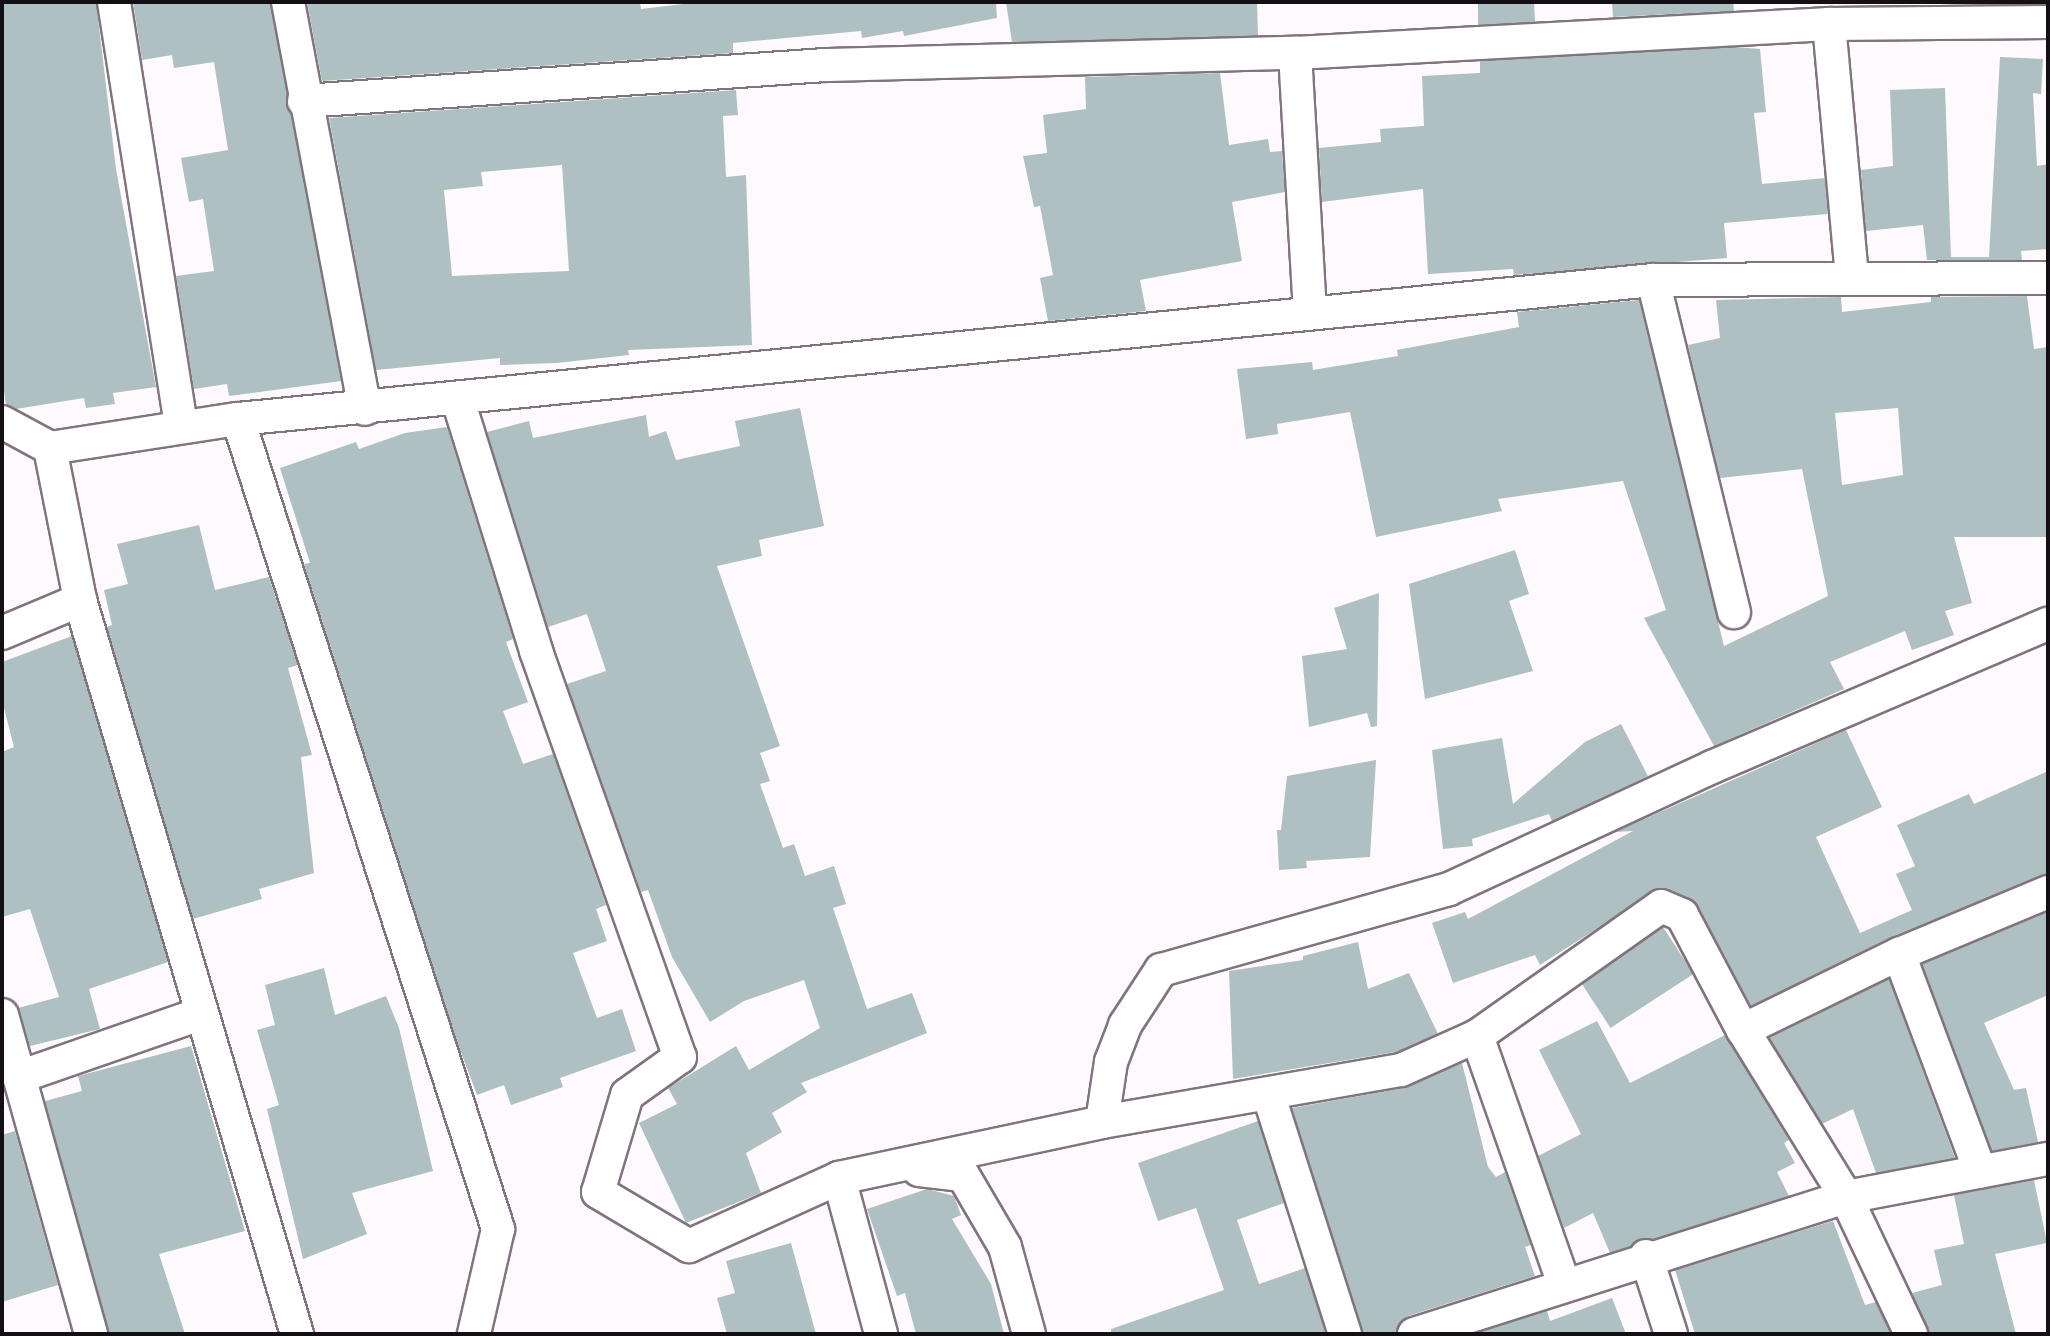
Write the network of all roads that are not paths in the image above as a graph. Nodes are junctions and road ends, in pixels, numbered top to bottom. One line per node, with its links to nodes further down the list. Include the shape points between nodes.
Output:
1 (114, 2): 15 (street)
2 (289, 2): 6 (street)
3 (2048, 22): 4 (street)
4 (1829, 24): 5 (street); 7 (street)
5 (1295, 53): 6 (street, via 825,65); 10 (street)
6 (304, 101): 12 (street)
7 (1852, 275): 8 (street); 9 (street)
8 (2048, 278)
9 (1653, 280): 10 (street); 18 (street)
10 (1310, 313): 11 (street)
11 (458, 400): 12 (street); 32 (street, via 536,651 680,1057 627,1095 598,1192 689,1246)
12 (365, 409): 13 (street)
13 (237, 419): 15 (street); 39 (street, via 498,1229)
14 (2, 422): 16 (street)
15 (181, 425): 16 (street)
16 (50, 448): 17 (street)
17 (80, 600): 20 (street); 23 (street)
18 (1734, 612)
19 (2048, 624): 29 (street, via 1712,767 1449,889 1161,970 1125,1025 1111,1062)
20 (2, 633)
21 (2048, 892): 22 (street)
22 (1899, 954): 25 (street); 31 (street)
23 (200, 1014): 27 (street); 38 (street)
24 (2, 1015): 27 (street)
25 (1743, 1031): 26 (street, via 1682,915 1661,906); 33 (street)
26 (1477, 1035): 28 (street, via 1401,1070); 35 (street)
27 (19, 1077): 37 (street)
28 (1269, 1096): 29 (street); 42 (street)
29 (1102, 1122): 32 (street)
30 (2048, 1159): 31 (street)
31 (1980, 1171): 33 (street)
32 (839, 1178): 40 (street); 41 (street, via 932,1169 964,1175 1005,1247)
33 (1846, 1197): 34 (street); 45 (street)
34 (1646, 1256): 35 (street); 44 (street)
35 (1564, 1284): 36 (street)
36 (1447, 1330): 43 (street)
37 (91, 1334)
38 (297, 1334)
39 (474, 1334)
40 (881, 1334)
41 (1029, 1334)
42 (1345, 1334)
43 (1413, 1334)
44 (1671, 1334)
45 (1911, 1334)

